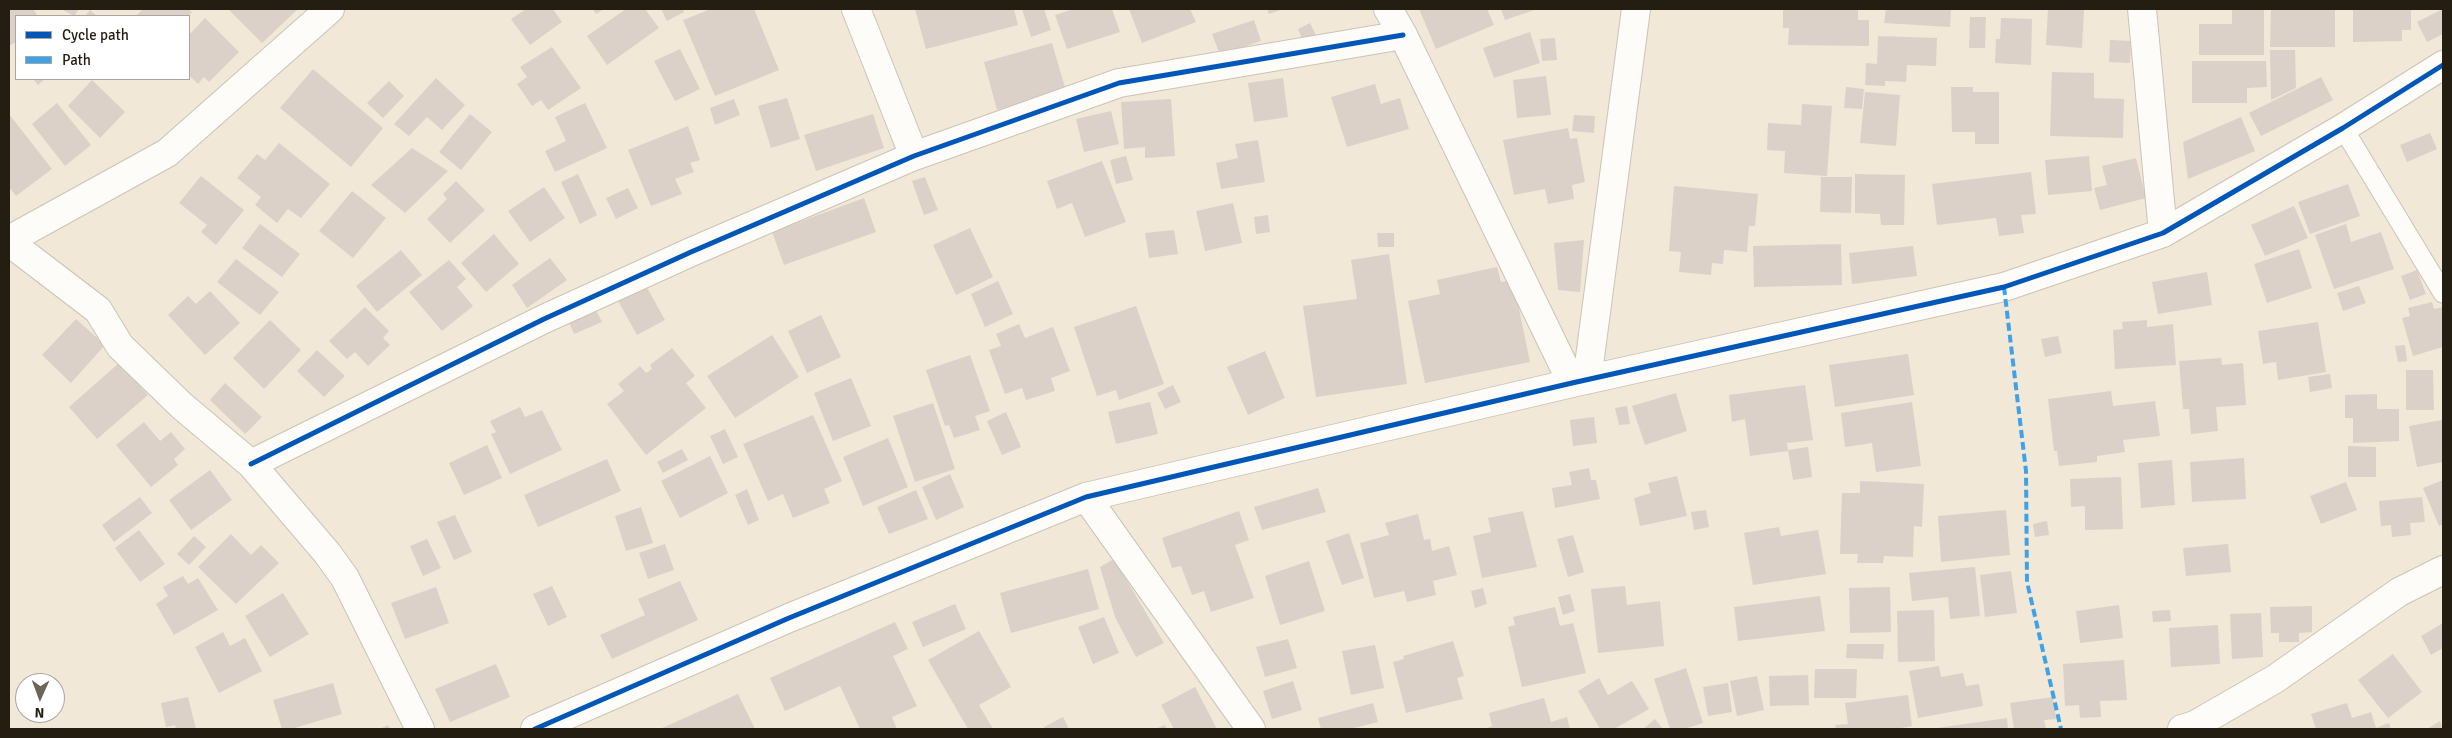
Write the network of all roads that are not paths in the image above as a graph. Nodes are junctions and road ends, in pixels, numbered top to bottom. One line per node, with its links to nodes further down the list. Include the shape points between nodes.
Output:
1 (330, 9): 11 (street, via 167,153)
2 (856, 9): 9 (street)
3 (1388, 9): 6 (street)
4 (1636, 9): 13 (street)
5 (2142, 9): 10 (street)
6 (1403, 35): 9 (street, via 1119,83); 13 (street)
7 (2443, 66): 8 (street)
8 (2343, 128): 10 (street); 12 (lane)
9 (914, 156): 14 (street, via 544,319)
10 (2163, 233): 13 (street, via 2004,287)
11 (9, 241): 14 (street, via 98,310 120,346 147,374)
12 (2443, 293)
13 (1579, 382): 15 (street)
14 (251, 464): 17 (street, via 345,578)
15 (1086, 497): 18 (street, via 789,618); 19 (street)
16 (2443, 570): 20 (street, via 2399,592 2275,679 2195,725)
17 (420, 729)
18 (535, 729)
19 (1251, 729)
20 (2182, 729)

